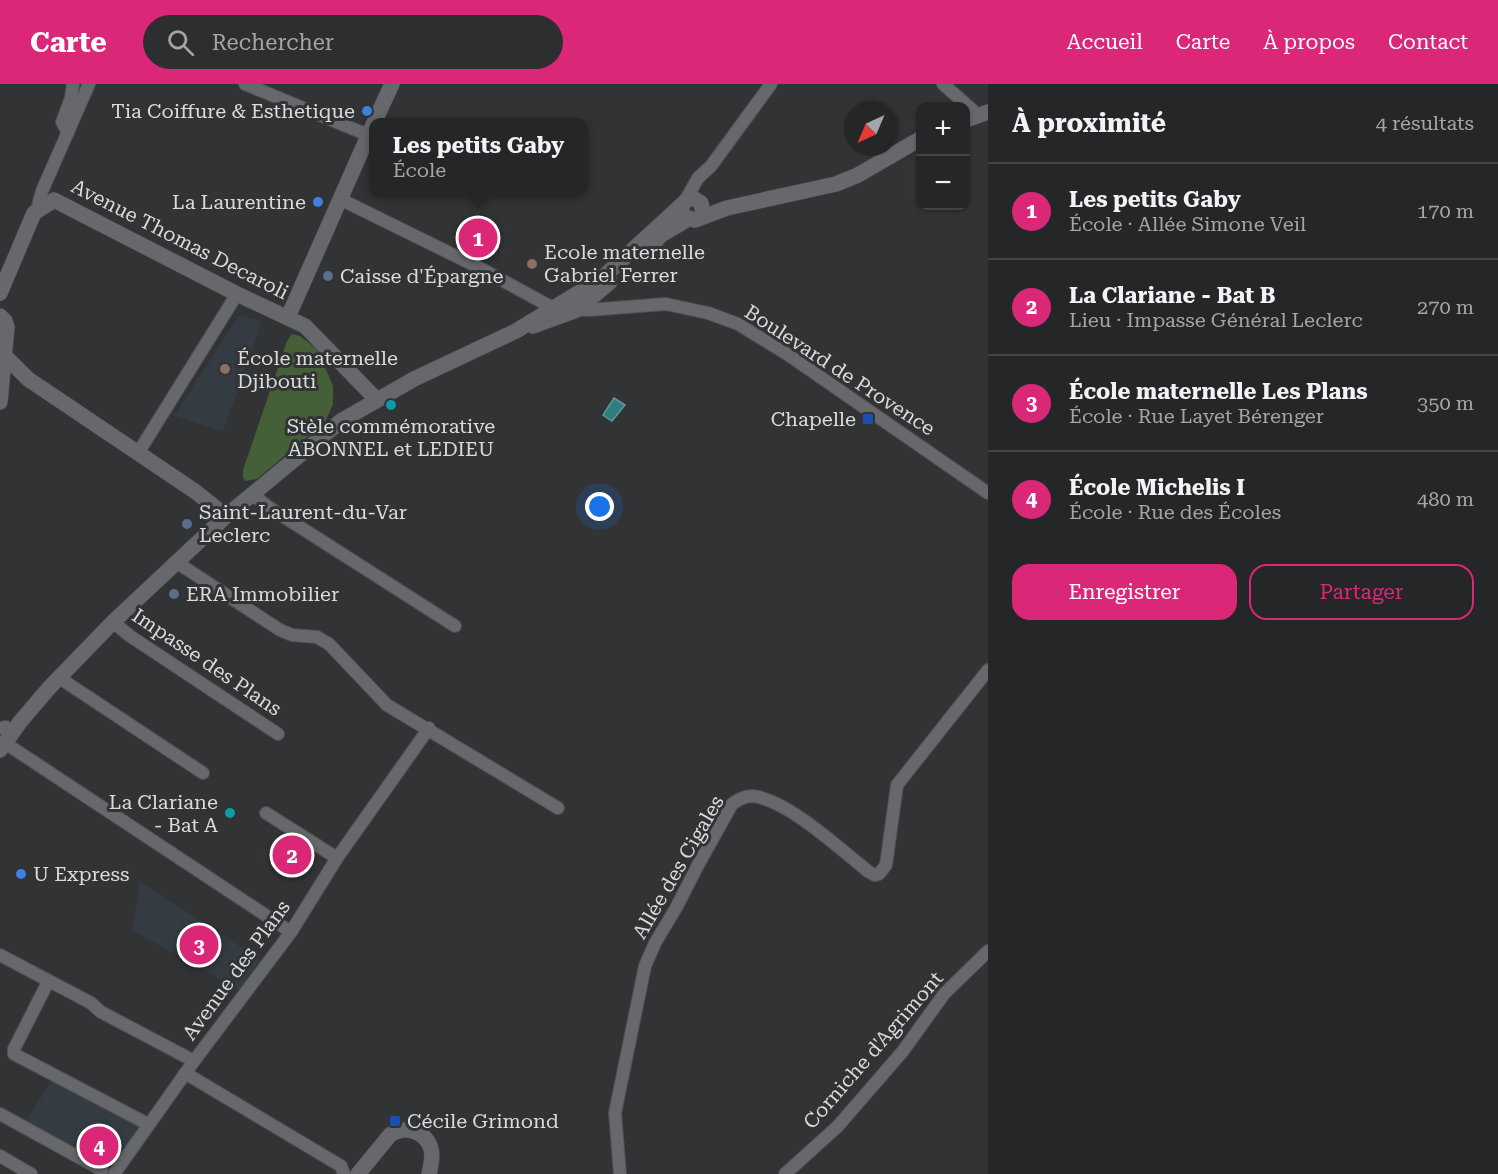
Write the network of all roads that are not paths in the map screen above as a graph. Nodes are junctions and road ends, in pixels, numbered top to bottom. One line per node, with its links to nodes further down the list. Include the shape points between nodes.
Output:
1 (73, 84): 10 (street, via 62,122)
2 (89, 84): 10 (street)
3 (245, 84): 9 (street)
4 (392, 84): 8 (main road)
5 (771, 84): 16 (street, via 711,166)
6 (943, 84): 7 (street)
7 (977, 116)
8 (377, 118)
9 (369, 127)
10 (68, 133): 13 (street)
11 (369, 135): 14 (main road)
12 (916, 143): 16 (main road, via 836,184 727,208)
13 (49, 177): 15 (street); 17 (street)
14 (340, 199): 21 (street); 23 (main road)
15 (54, 200): 17 (main road); 20 (main road, Avenue Thomas Decaroli)
16 (693, 208): 18 (main road); 22 (main road)
17 (37, 210): 19 (main road)
18 (587, 288): 21 (main road); 22 (street)
19 (0, 293)
20 (237, 294): 23 (main road, Avenue Thomas Decaroli); 30 (street)
21 (553, 308): 22 (street, Boulevard de Provence); 25 (main road)
22 (577, 310): 25 (main road); 31 (street, Boulevard de Provence, via 666,304 730,321 787,354)
23 (288, 316): 29 (main road, Avenue Thomas Decaroli, via 305,326)
24 (2, 322): 26 (main road)
25 (516, 331): 29 (main road)
26 (2, 353): 27 (main road); 28 (main road)
27 (28, 378): 28 (main road, via 14,379); 30 (main road)
28 (1, 394)
29 (377, 400): 32 (main road, via 341,421)
30 (138, 453): 33 (main road)
31 (988, 493)
32 (252, 494): 33 (main road); 36 (street)
33 (226, 516): 34 (main road)
34 (176, 562): 35 (main road); 39 (street, via 280,630 317,637 329,644 387,705)
35 (113, 622): 38 (main road); 40 (street, Impasse des Plans)
36 (455, 626)
37 (988, 670): 60 (street, Allée des Cigales, via 897,785 886,865 879,874 869,872 785,809 751,796 732,804 655,943 615,1113)
38 (58, 677): 41 (main road); 42 (street)
39 (429, 728): 43 (street); 45 (street, Avenue des Plans)
40 (278, 734)
41 (4, 738): 46 (street)
42 (203, 773)
43 (558, 808)
44 (266, 813): 45 (street)
45 (337, 858): 46 (street, Avenue des Plans)
46 (291, 932): 50 (street, Avenue des Plans)
47 (988, 951): 61 (street, Corniche d'Agrimont, via 944,994 903,1051 838,1126)
48 (0, 955): 49 (street)
49 (48, 982): 50 (street); 53 (street, via 14,1054)
50 (194, 1061): 51 (street, Avenue des Plans)
51 (185, 1073): 55 (street, Avenue des Plans); 57 (street, via 341,1166)
52 (0, 1114): 55 (street)
53 (144, 1122)
54 (0, 1156): 56 (street)
55 (108, 1172)
56 (31, 1174)
57 (344, 1174)
58 (358, 1174): 59 (main road, via 390,1135 407,1130 416,1132 429,1145)
59 (429, 1174)
60 (620, 1174)
61 (785, 1174)

